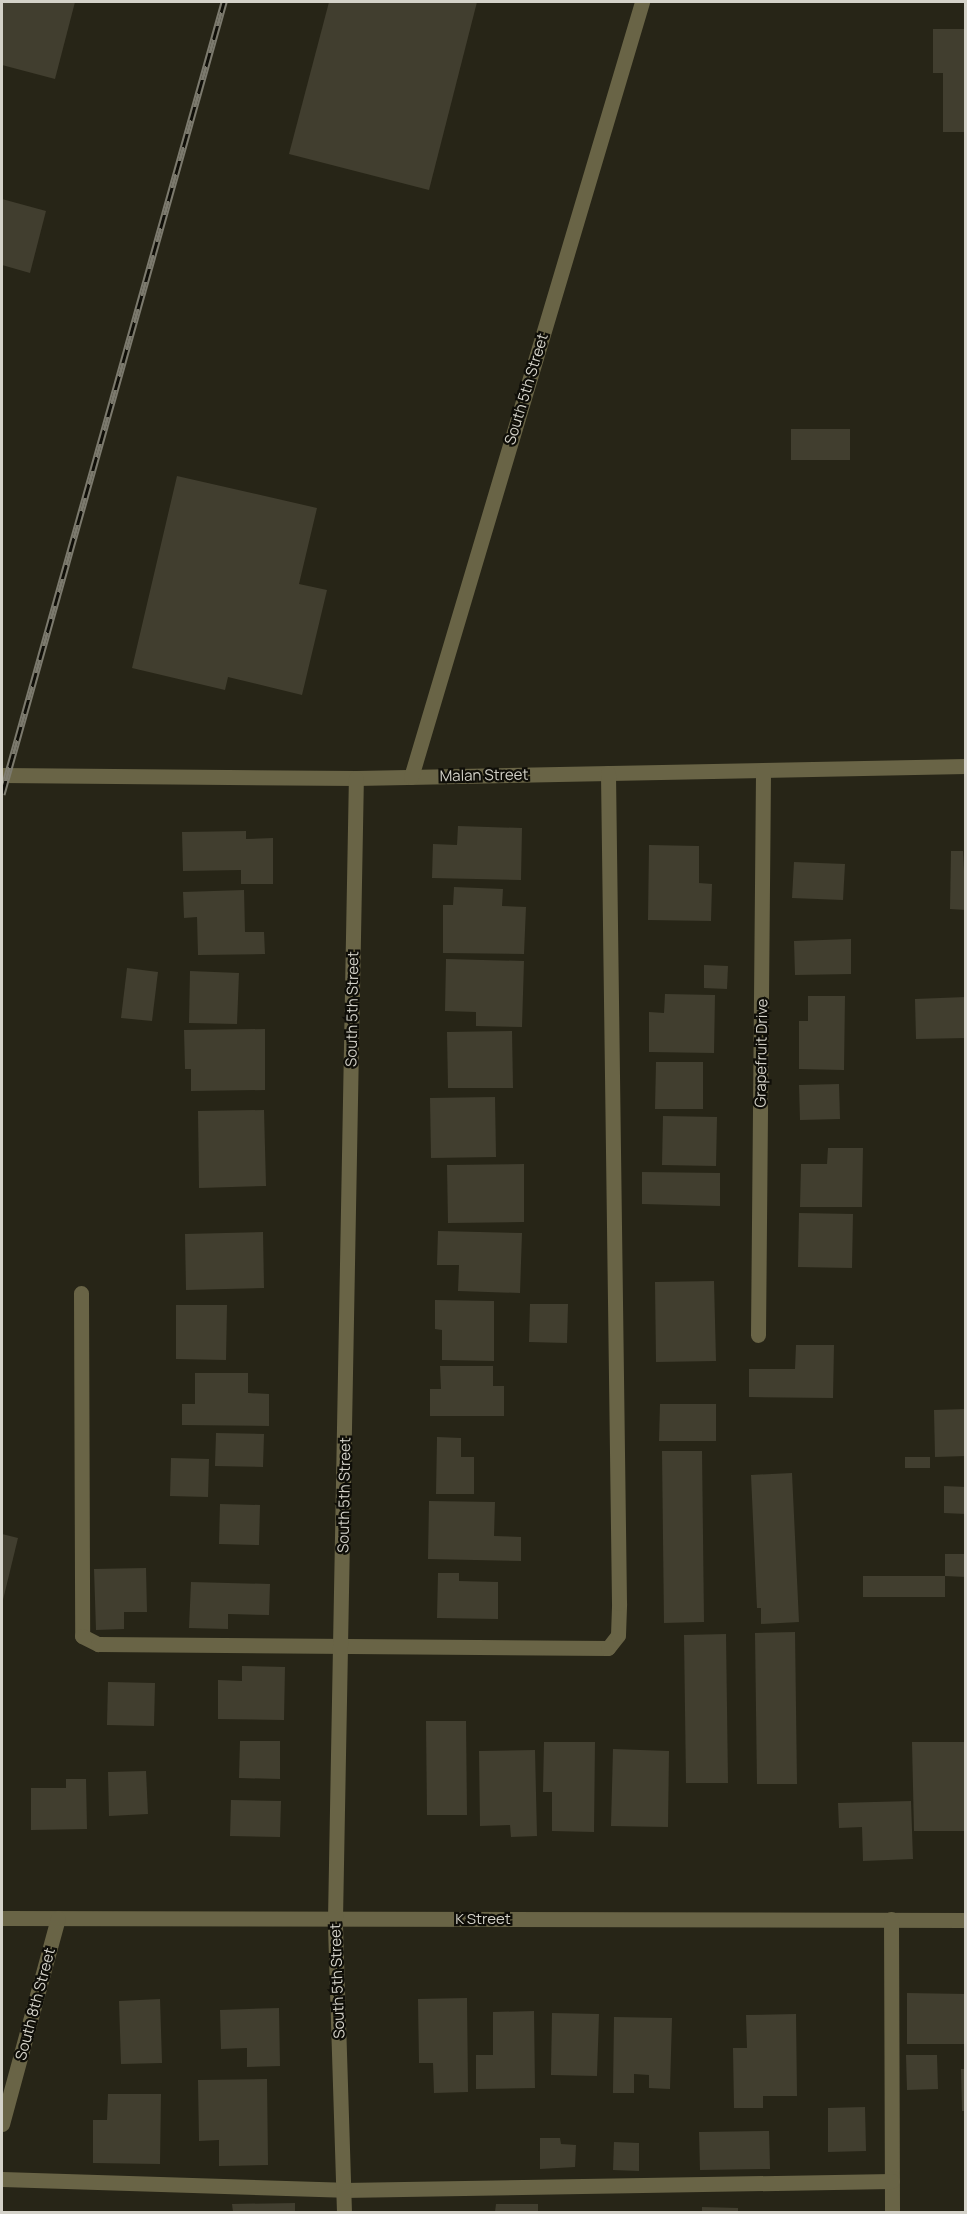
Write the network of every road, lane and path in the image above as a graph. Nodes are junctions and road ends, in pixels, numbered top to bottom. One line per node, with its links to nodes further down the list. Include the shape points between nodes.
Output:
1 (642, 2): 6 (street, South 5th Street)
2 (966, 766): 3 (street, Malan Street)
3 (763, 770): 4 (street, Malan Street); 9 (street, Grapefruit Drive)
4 (608, 773): 6 (street, Malan Street); 10 (street, via 618,1635 608,1648)
5 (2, 775): 7 (street, Malan Street)
6 (411, 777): 7 (street, Malan Street)
7 (356, 778): 10 (street, South 5th Street)
8 (81, 1293): 10 (street, via 82,1635 98,1644)
9 (758, 1335)
10 (342, 1646): 13 (street, South 5th Street)
11 (2, 1918): 12 (street, K Street)
12 (58, 1918): 13 (street, K Street); 16 (street, South 8th Street)
13 (335, 1919): 14 (street, K Street); 19 (street, South 5th Street)
14 (891, 1919): 15 (street, K Street); 18 (street)
15 (966, 1920)
16 (2, 2124)
17 (2, 2179): 19 (street)
18 (892, 2181): 19 (street); 21 (street)
19 (343, 2190): 20 (street, South 5th Street)
20 (344, 2212)
21 (892, 2212)

